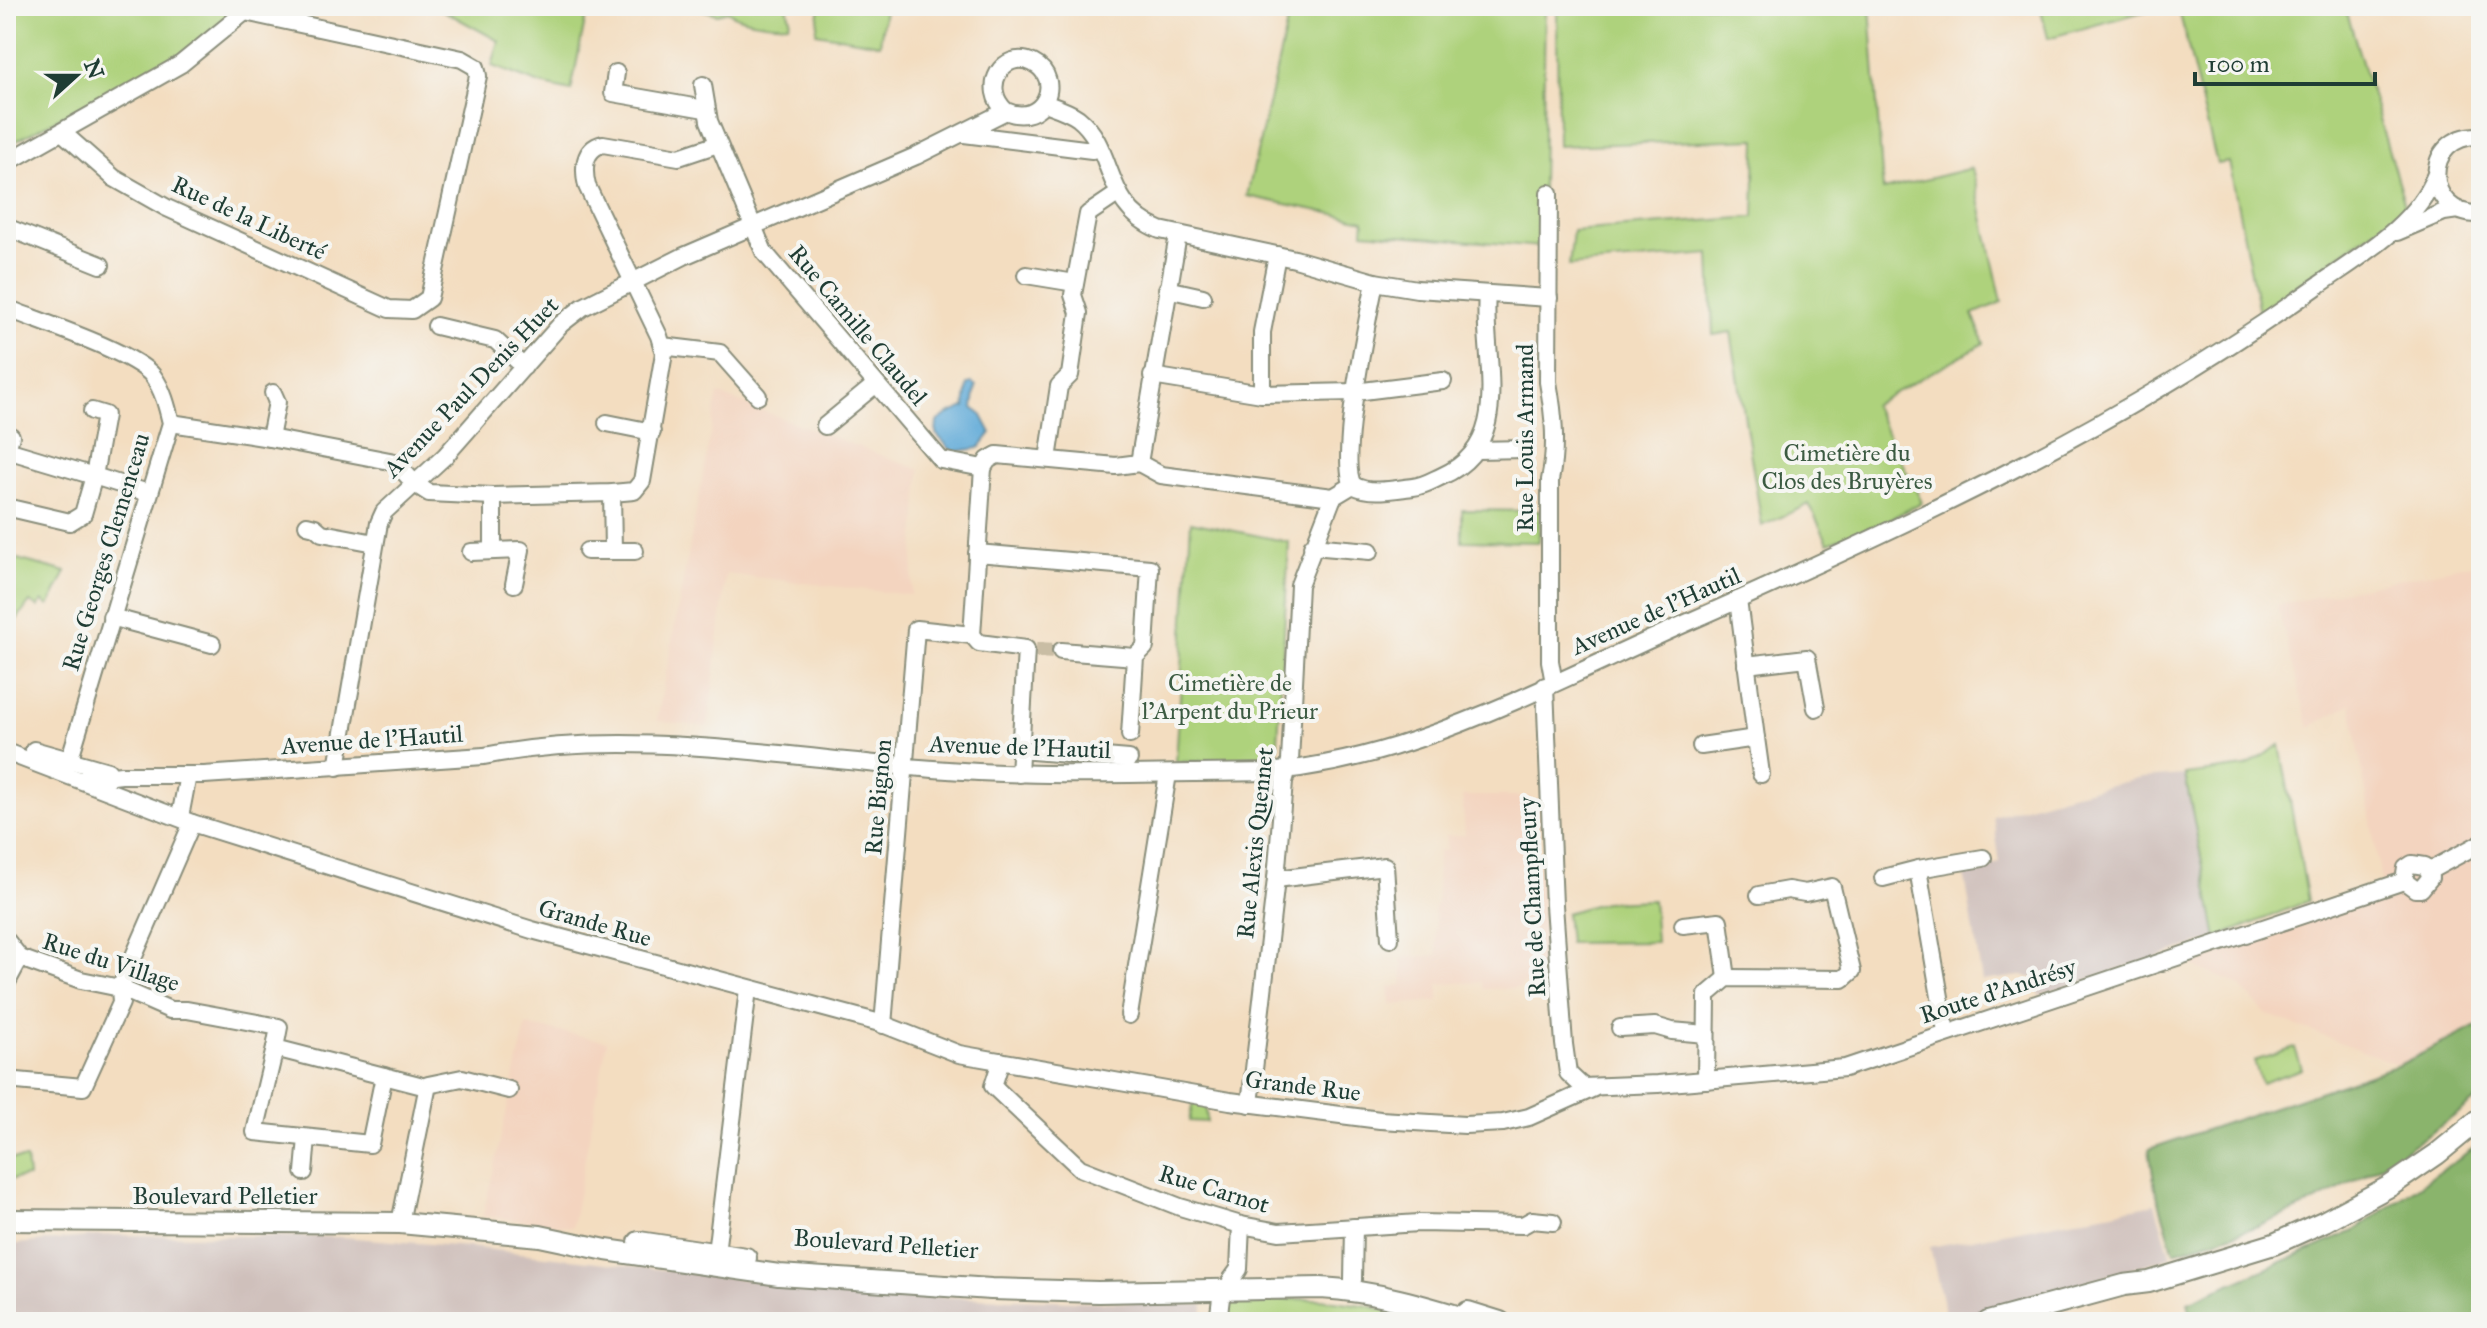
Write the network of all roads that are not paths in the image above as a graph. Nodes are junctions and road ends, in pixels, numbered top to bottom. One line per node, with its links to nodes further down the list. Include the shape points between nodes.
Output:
1 (249, 9): 7 (street, via 181,64); 7 (street, Rue de la Liberté, via 462,59 476,67 429,298 412,310 389,309 167,208 114,178)
2 (616, 73): 5 (street, via 613,93)
3 (703, 85): 5 (street, Rue Camille Claudel)
4 (1044, 103): 6 (street, Avenue Paul Denis Huet, via 1031,114); 6 (street, via 1046,76 1033,63 1015,61 999,71 993,86); 11 (street, via 1077,117)
5 (705, 109): 10 (street, Rue Camille Claudel)
6 (1006, 111): 8 (street, Avenue Paul Denis Huet)
7 (62, 132): 12 (street)
8 (964, 134): 11 (street); 17 (street, Avenue Paul Denis Huet)
9 (2481, 136): 13 (street, via 2447,147)
10 (718, 144): 17 (street, Rue Camille Claudel); 24 (street, via 679,157 603,144 588,152 587,186)
11 (1099, 148): 14 (street)
12 (6, 163)
13 (2436, 174): 16 (street, via 2442,195); 20 (street, via 2422,202)
14 (1119, 193): 19 (street, via 1144,223); 26 (street, via 1088,214)
15 (1549, 193): 30 (street, Rue Louis Armand)
16 (2473, 214): 20 (street, via 2444,212)
17 (754, 226): 24 (street, Avenue Paul Denis Huet); 37 (street, Rue Camille Claudel, via 764,252)
18 (6, 227): 22 (street)
19 (1178, 235): 21 (street); 27 (street)
20 (2388, 236): 73 (street, Avenue de l'Hautil, via 2249,335 2160,390 2002,477)
21 (1277, 255): 25 (street); 40 (street, via 1262,332)
22 (101, 265)
23 (1026, 275): 26 (street)
24 (633, 281): 33 (street); 34 (street, Avenue Paul Denis Huet, via 575,312)
25 (1375, 282): 28 (street); 38 (street)
26 (1075, 283): 51 (street, via 1079,313 1070,375 1059,386)
27 (1167, 289): 29 (street); 35 (street)
28 (1487, 294): 30 (street); 50 (street, via 1491,396)
29 (1203, 297)
30 (1549, 298): 80 (street, Rue Louis Armand, via 1548,382 1555,457 1550,480)
31 (6, 308): 43 (street, Rue Georges Clemenceau, via 127,356 152,374)
32 (436, 326): 34 (street, via 495,340)
33 (662, 346): 41 (street, via 720,353); 46 (street)
34 (524, 367): 55 (street, Avenue Paul Denis Huet)
35 (1152, 376): 40 (street); 52 (street)
36 (1443, 381): 38 (street)
37 (876, 384): 45 (street); 53 (street, Rue Camille Claudel, via 941,460)
38 (1355, 392): 40 (street); 56 (street, via 1348,472)
39 (273, 393): 48 (street, via 277,402)
40 (1262, 394)
41 (758, 396)
42 (92, 411): 54 (street, via 105,415)
43 (171, 423): 48 (street); 57 (street, Rue Georges Clemenceau)
44 (607, 423): 46 (street)
45 (825, 426)
46 (652, 432): 58 (street, via 639,487)
47 (11, 436): 54 (street, via 7,450)
48 (270, 438): 55 (street, via 395,462)
49 (1524, 449): 50 (street)
50 (1477, 450): 56 (street, via 1457,469 1419,486 1363,490)
51 (1048, 459): 52 (street, via 1116,466); 53 (street, via 997,455)
52 (1139, 463): 60 (street, via 1161,475)
53 (983, 468): 71 (street)
54 (94, 476): 57 (street); 61 (street, via 83,514 70,522)
55 (415, 484): 59 (street, via 429,493); 63 (street, Avenue Paul Denis Huet, via 384,512)
56 (1353, 485): 60 (street)
57 (148, 493): 74 (street, Rue Georges Clemenceau)
58 (612, 493): 59 (street); 66 (street)
59 (493, 496): 65 (street)
60 (1333, 497): 64 (street, Rue Alexis Quennet)
61 (6, 507)
62 (307, 525): 63 (street)
63 (375, 543): 89 (street, Avenue Paul Denis Huet)
64 (1312, 546): 69 (street); 91 (street, Rue Alexis Quennet, via 1299,585)
65 (493, 549): 70 (street); 72 (street, via 521,550)
66 (613, 550): 67 (street); 68 (street)
67 (587, 551)
68 (635, 551)
69 (1370, 551)
70 (471, 552)
71 (977, 553): 75 (street); 78 (street, via 1150,568 1145,647)
72 (514, 584)
73 (1738, 600): 79 (street); 80 (street, Avenue de l'Hautil)
74 (111, 617): 76 (street); 88 (street, Rue Georges Clemenceau)
75 (972, 635): 85 (street, via 979,643 1031,649); 90 (street, Rue Bignon, via 916,629)
76 (212, 644)
77 (1061, 651): 78 (street)
78 (1135, 657): 87 (street)
79 (1746, 665): 81 (street, via 1807,658); 82 (street)
80 (1549, 684): 91 (street, Avenue de l'Hautil, via 1395,747); 120 (street, Rue de Champfleury, via 1554,905)
81 (1816, 708)
82 (1756, 738): 84 (street); 94 (street)
83 (6, 742): 88 (street)
84 (1701, 746)
85 (1020, 750): 87 (street, Avenue de l'Hautil); 92 (street)
86 (6, 752): 97 (street, Grande Rue)
87 (1129, 755): 92 (street, Avenue de l'Hautil); 93 (street, Avenue de l'Hautil)
88 (69, 761): 95 (street)
89 (337, 767): 90 (street, Avenue de l'Hautil, via 484,756 530,747 652,746); 96 (street, Avenue de l'Hautil)
90 (904, 767): 92 (street, Avenue de l'Hautil); 114 (street, Rue Bignon)
91 (1286, 770): 93 (street, Avenue de l'Hautil); 103 (street, Rue Alexis Quennet)
92 (1019, 774)
93 (1168, 774): 113 (street)
94 (1761, 774)
95 (121, 775): 96 (street, Avenue de l'Hautil); 97 (street)
96 (188, 775): 98 (street)
97 (82, 780): 98 (street, Grande Rue)
98 (186, 820): 111 (street); 112 (street, Grande Rue, via 532,930)
99 (2481, 843): 116 (street, Route d'Andrésy, via 2429,871 2421,889 2404,881)
100 (1983, 858): 101 (street)
101 (1918, 869): 102 (street); 116 (street)
102 (1883, 878)
103 (1276, 879): 106 (street, via 1385,866); 128 (street, Rue Alexis Quennet)
104 (1759, 895): 109 (street, via 1832,887 1852,971 1843,979)
105 (1683, 925): 109 (street, via 1719,921)
106 (1390, 939)
107 (6, 940): 108 (street, Rue du Village)
108 (20, 958): 110 (street); 111 (street, Rue du Village)
109 (1727, 978): 117 (street, via 1707,995)
110 (6, 984)
111 (120, 988): 118 (street, Rue du Village, via 170,1010 279,1027); 122 (street, via 121,1003 83,1087)
112 (748, 989): 114 (street, Grande Rue); 137 (street)
113 (1129, 1015)
114 (883, 1025): 119 (street, Grande Rue, via 959,1054)
115 (1620, 1028): 117 (street, via 1655,1026)
116 (1946, 1032): 123 (street, Route d'Andrésy, via 1834,1070)
117 (1706, 1034): 123 (street)
118 (275, 1048): 121 (street); 130 (street, via 255,1132)
119 (1001, 1061): 128 (street, Grande Rue); 135 (street, Rue Carnot, via 993,1086 1080,1168)
120 (1567, 1069): 125 (street, via 1576,1083); 127 (street, Rue de Champfleury)
121 (384, 1076): 124 (street); 130 (street, via 370,1144)
122 (6, 1080)
123 (1706, 1080): 125 (street, Route d'Andrésy)
124 (419, 1085)
125 (1594, 1088): 127 (street, Grande Rue)
126 (509, 1090): 134 (street, via 462,1078 428,1085)
127 (1564, 1100): 128 (street, Grande Rue, via 1522,1119 1465,1125)
128 (1250, 1104)
129 (2481, 1118): 139 (main road, via 2390,1186 2325,1221 2239,1256)
130 (307, 1138): 131 (street)
131 (304, 1172)
132 (6, 1220): 134 (main road, Boulevard Pelletier)
133 (1553, 1222): 136 (street, Rue Carnot)
134 (400, 1223): 137 (main road, Boulevard Pelletier)
135 (1241, 1225): 136 (street, Rue Carnot, via 1279,1232); 140 (street, via 1239,1269)
136 (1354, 1227): 138 (street)
137 (717, 1260): 140 (main road, Boulevard Pelletier, via 779,1275 991,1289 1098,1292)
138 (1353, 1280): 140 (main road, Boulevard Pelletier, via 1288,1277); 144 (main road, Boulevard Pelletier)
139 (2149, 1282): 145 (main road); 146 (main road, via 2128,1294)
140 (1227, 1285): 141 (main road, Boulevard Pelletier, via 1353,1290); 142 (street)
141 (1432, 1314): 143 (main road, Boulevard Pelletier)
142 (1218, 1322)
143 (1477, 1322)
144 (1500, 1322)
145 (1988, 1322)
146 (2032, 1322)

